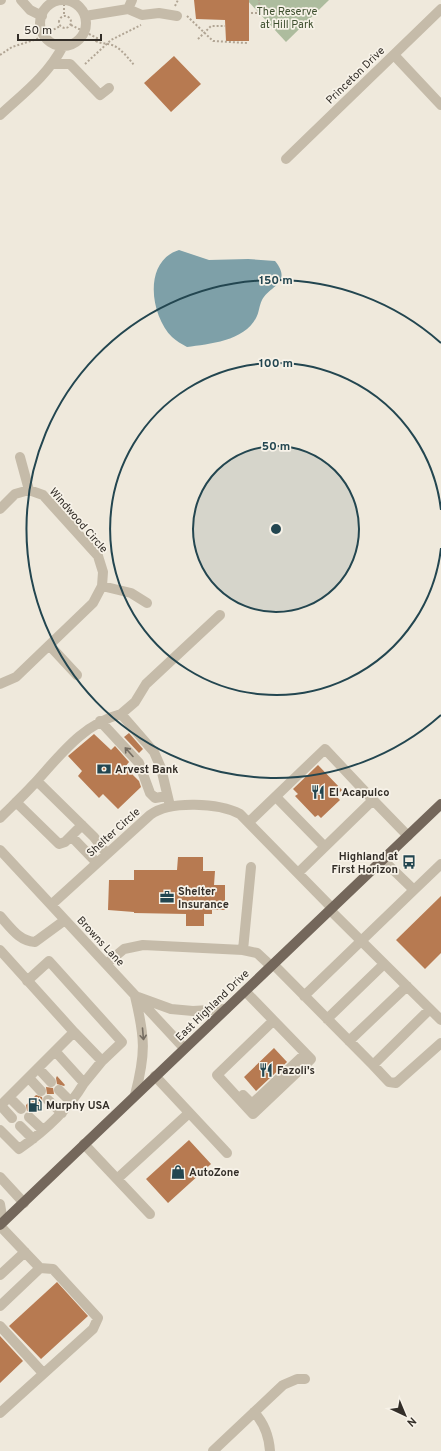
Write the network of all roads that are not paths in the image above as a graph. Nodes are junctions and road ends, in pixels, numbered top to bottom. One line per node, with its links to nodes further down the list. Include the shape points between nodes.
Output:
1 (21, 0): 6 (street, via 30,10)
2 (64, 0): 6 (street, via 49,5); 7 (street, via 78,5)
3 (130, 5): 5 (street, via 142,15); 7 (street)
4 (441, 9): 9 (street, Princeton Drive)
5 (179, 11)
6 (42, 16): 8 (street, via 40,26 44,35 52,43)
7 (85, 16): 8 (street, via 85,32 80,40)
8 (63, 46): 10 (street)
9 (394, 55): 12 (street); 14 (street, Princeton Drive)
10 (54, 64): 11 (street, via 70,64 100,95); 13 (street, via 32,88)
11 (109, 88)
12 (441, 105)
13 (0, 115)
14 (286, 159)
15 (20, 457): 16 (street)
16 (29, 490): 17 (street, via 15,494); 18 (street, Windwood Circle, via 43,495 98,556 103,572)
17 (0, 509)
18 (102, 586): 19 (street, via 131,593); 21 (street, via 93,603)
19 (147, 603)
20 (220, 615): 24 (street, via 146,684 135,702)
21 (50, 646): 22 (street); 23 (street, via 16,677)
22 (77, 675)
23 (0, 684)
24 (121, 714): 25 (street); 27 (street, via 154,752 161,768)
25 (100, 721): 26 (street, via 86,730); 27 (street, one-way to 25, via 155,798 150,793 139,763)
26 (36, 780): 30 (street); 35 (street)
27 (167, 796): 32 (street)
28 (276, 797): 29 (street, via 325,750); 34 (street); 38 (street)
29 (373, 800): 37 (street); 38 (street)
30 (16, 802): 33 (street); 36 (street, via 59,844)
31 (441, 804): 37 (main road, East Highland Drive)
32 (170, 806): 34 (street, Shelter Circle, via 181,804 233,810); 40 (street, Shelter Circle, via 150,815)
33 (0, 818)
34 (249, 822): 45 (street, Shelter Circle)
35 (82, 825): 36 (street); 40 (street)
36 (71, 836): 42 (street)
37 (408, 836): 41 (main road, East Highland Drive)
38 (324, 846): 45 (street)
39 (0, 850): 47 (street, Browns Lane)
40 (107, 854): 42 (street, Shelter Circle)
41 (383, 860): 46 (street); 48 (main road, East Highland Drive)
42 (97, 863): 47 (street, Shelter Circle)
43 (441, 865): 46 (street)
44 (251, 867): 53 (street)
45 (298, 873): 48 (street, Shelter Circle)
46 (414, 890): 51 (street)
47 (51, 905): 50 (street, Browns Lane)
48 (331, 909): 51 (street, Shelter Circle); 56 (main road, East Highland Drive)
49 (0, 916): 50 (street, via 20,937 35,942)
50 (65, 920): 54 (street, Browns Lane)
51 (360, 940): 55 (street, Shelter Circle); 61 (street)
52 (0, 950): 57 (street)
53 (243, 950): 54 (street, via 143,945 124,949); 56 (street, via 257,953)
54 (106, 964): 60 (street, Browns Lane)
55 (384, 964): 58 (street, Shelter Circle); 64 (street)
56 (272, 965): 59 (main road, East Highland Drive); 61 (street)
57 (27, 981): 67 (street); 72 (street, via 49,961 122,1042)
58 (407, 986): 63 (street, Shelter Circle); 68 (street)
59 (245, 991): 62 (main road, East Highland Drive); 66 (street)
60 (135, 996): 62 (street, via 171,1009); 70 (street, Browns Lane); 81 (street, one-way to 81, via 143,1030 144,1052)
61 (304, 996): 64 (street)
62 (226, 1009): 70 (main road, East Highland Drive)
63 (430, 1009): 65 (street, Shelter Circle); 73 (street)
64 (327, 1019): 68 (street)
65 (441, 1020)
66 (273, 1021): 66 (street, via 217,1075 253,1114 311,1059)
67 (74, 1032): 71 (street); 72 (street)
68 (349, 1041): 73 (street)
69 (441, 1043): 73 (street, via 396,1083 389,1082)
70 (184, 1048): 75 (main road, East Highland Drive)
71 (55, 1051): 74 (street); 78 (street)
72 (102, 1061): 78 (street)
73 (373, 1065)
74 (38, 1068): 76 (street); 77 (street)
75 (155, 1076): 81 (main road, East Highland Drive); 88 (street)
76 (28, 1078): 80 (street); 82 (street)
77 (51, 1082)
78 (84, 1083): 84 (street)
79 (59, 1090): 84 (street)
80 (41, 1091)
81 (135, 1095): 95 (main road, East Highland Drive)
82 (9, 1097): 85 (street); 86 (street)
83 (48, 1100): 87 (street)
84 (72, 1102): 87 (street)
85 (0, 1106): 90 (street)
86 (21, 1110)
87 (62, 1113): 93 (street)
88 (189, 1113): 96 (street); 98 (street)
89 (29, 1117): 93 (street)
90 (12, 1118)
91 (20, 1126): 94 (street)
92 (0, 1130): 94 (street, via 19,1149)
93 (43, 1130): 94 (street)
94 (33, 1139)
95 (84, 1144): 98 (street); 99 (main road, East Highland Drive)
96 (227, 1153)
97 (0, 1177): 99 (street)
98 (117, 1179): 101 (street)
99 (24, 1203): 102 (main road, East Highland Drive)
100 (0, 1204): 102 (street)
101 (150, 1214)
102 (1, 1224): 103 (street)
103 (25, 1252): 104 (street); 105 (street)
104 (40, 1268): 106 (street); 108 (street, via 53,1269 98,1318 93,1329)
105 (0, 1275)
106 (0, 1306)
107 (0, 1326): 108 (street)
108 (43, 1373): 111 (street)
109 (305, 1379): 110 (street, via 297,1379 284,1385)
110 (254, 1412): 112 (street); 113 (street, via 267,1432)
111 (0, 1413)
112 (213, 1451)
113 (270, 1451)

